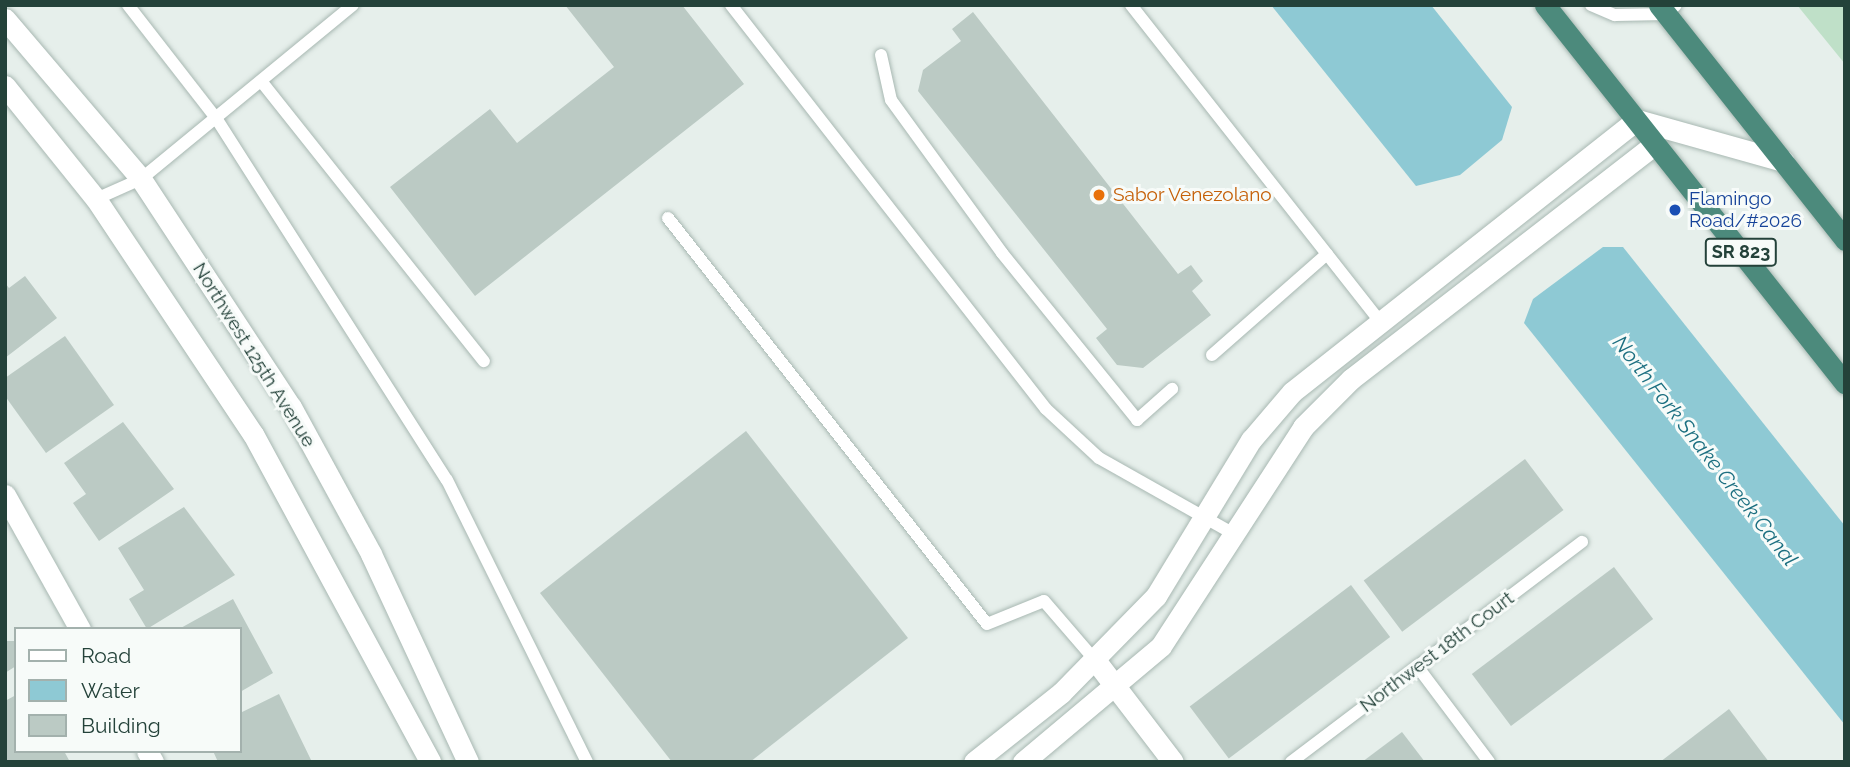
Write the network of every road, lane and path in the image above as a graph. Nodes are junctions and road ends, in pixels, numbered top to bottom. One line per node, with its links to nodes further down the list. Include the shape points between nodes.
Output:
1 (128, 5): 12 (lane)
2 (353, 5): 10 (lane)
3 (731, 5): 29 (lane, via 1046,409 1100,458)
4 (1131, 5): 20 (lane)
5 (1545, 5): 13 (highway, SR 823)
6 (1591, 5): 7 (lane, via 1615,15)
7 (1667, 8): 15 (highway)
8 (5, 19): 16 (street, Northwest 125th Avenue)
9 (881, 55): 27 (lane, via 891,100 1002,253 1137,420)
10 (261, 81): 12 (lane); 25 (lane)
11 (5, 86): 17 (street)
12 (216, 118): 16 (lane); 38 (lane, via 447,480)
13 (1637, 120): 14 (highway, SR 823); 15 (street); 21 (street)
14 (1655, 144): 22 (street); 26 (highway, SR 823)
15 (1783, 161): 19 (highway)
16 (141, 179): 17 (lane); 37 (street, Northwest 125th Avenue, via 291,407 371,554)
17 (96, 200): 36 (street, via 253,434)
18 (668, 219): 33 (lane, via 987,624 1044,600)
19 (1845, 240)
20 (1327, 254): 23 (lane); 24 (lane)
21 (1429, 279): 22 (street); 23 (street)
22 (1447, 303): 30 (street, via 1351,379 1303,427)
23 (1378, 319): 29 (street, via 1292,392 1251,440)
24 (1212, 355)
25 (484, 361)
26 (1845, 384)
27 (1172, 390)
28 (5, 495): 32 (street)
29 (1203, 517): 30 (lane); 33 (street, via 1156,596)
30 (1234, 534): 35 (street, via 1161,646)
31 (1582, 542): 34 (lane, Northwest 18th Court)
32 (79, 627)
33 (1095, 660): 35 (street); 39 (street)
34 (1417, 666): 42 (lane, Northwest 18th Court); 43 (lane)
35 (1117, 689): 40 (street); 41 (street)
36 (430, 762)
37 (468, 762)
38 (587, 762)
39 (974, 762)
40 (1023, 762)
41 (1173, 762)
42 (1291, 762)
43 (1489, 762)

